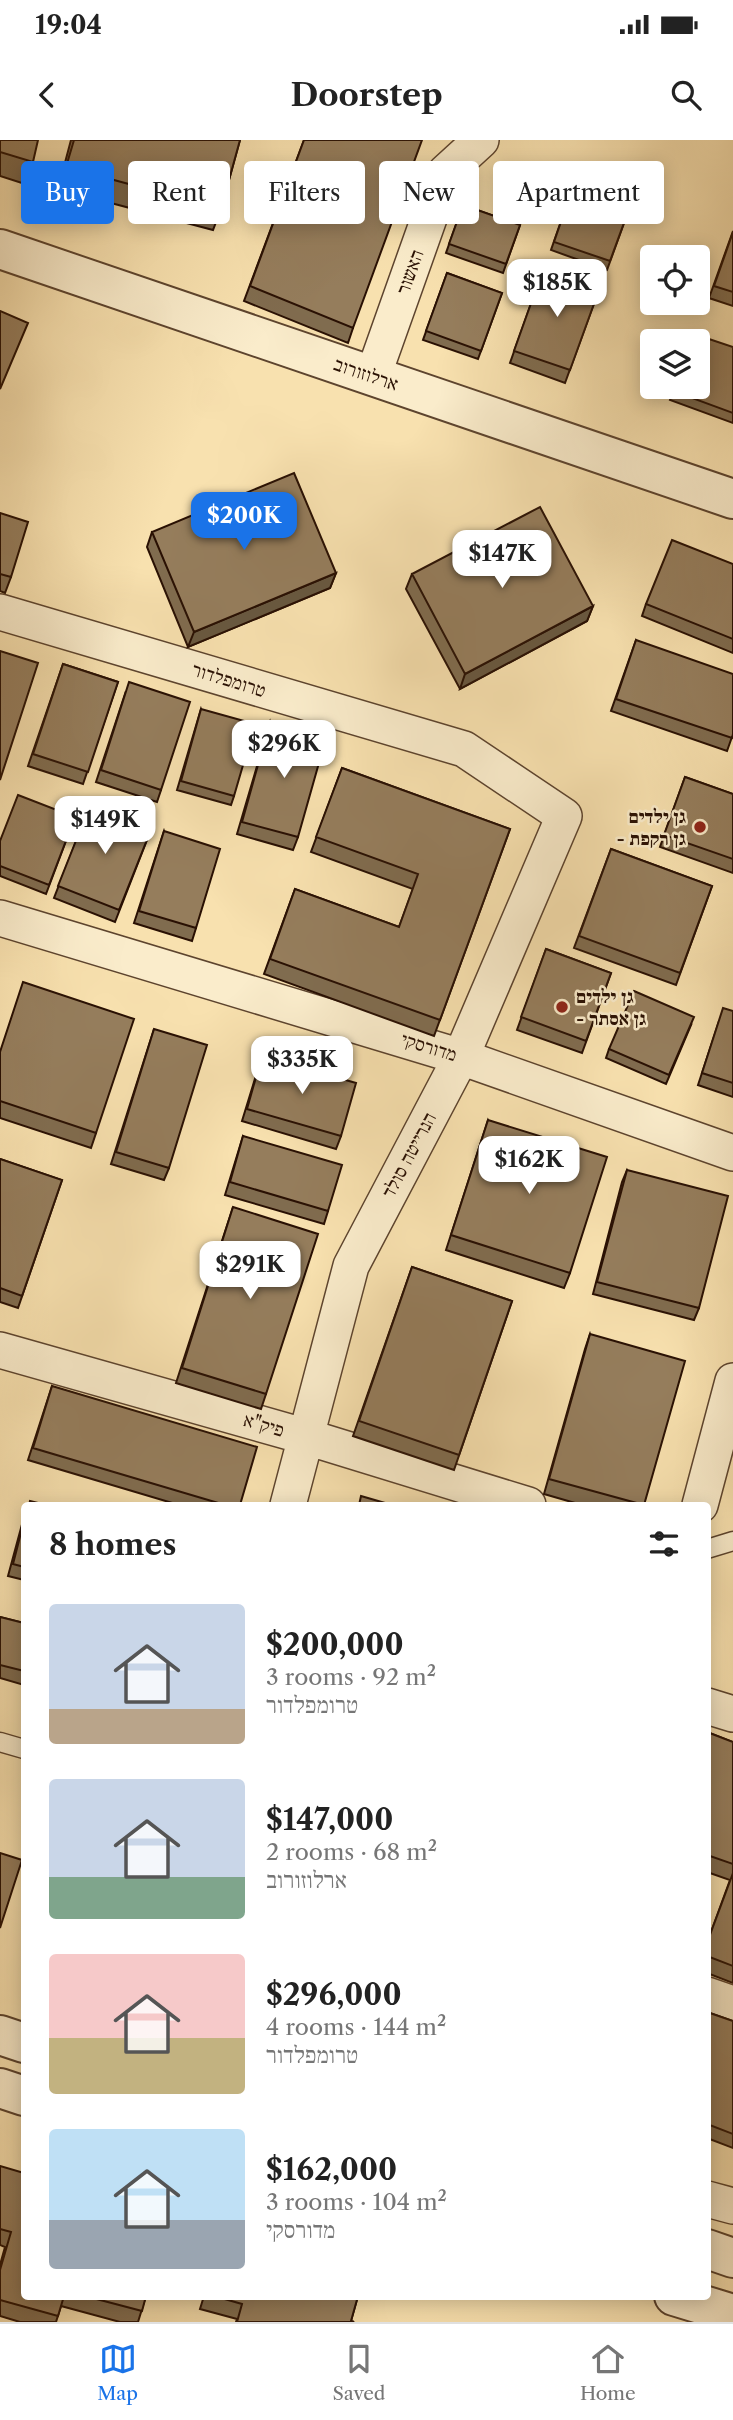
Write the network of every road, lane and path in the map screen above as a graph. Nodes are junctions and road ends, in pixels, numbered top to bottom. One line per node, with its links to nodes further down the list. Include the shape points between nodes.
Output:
1 (481, 140): 3 (street, האשור, via 445,173)
2 (0, 248): 3 (street, ארלוזורוב)
3 (373, 376): 4 (street, ארלוזורוב)
4 (733, 499)
5 (0, 612): 6 (street, טרומפלדור, via 464,750)
6 (564, 816): 8 (street, הנרייטה סולד)
7 (0, 918): 8 (street, מדורסקי)
8 (461, 1057): 9 (street, מדורסקי); 12 (street, הנרייטה סולד, via 351,1266)
9 (733, 1153)
10 (0, 1350): 12 (street, פיק"א)
11 (733, 1381): 15 (street)
12 (307, 1437): 13 (street, הנרייטה סולד); 14 (street, פיק"א)
13 (289, 1502)
14 (517, 1502)
15 (701, 1502)
16 (733, 1541): 17 (lane)
17 (711, 1548)
18 (711, 1707): 19 (street)
19 (733, 1714)
20 (0, 1742): 21 (lane)
21 (21, 1748)
22 (711, 1996): 23 (street)
23 (733, 2004)
24 (0, 2035): 25 (street)
25 (21, 2042)
26 (0, 2088): 27 (street)
27 (21, 2095)
28 (711, 2200): 29 (street)
29 (733, 2206)
30 (711, 2250): 31 (street)
31 (733, 2258)
32 (687, 2300): 33 (street)
33 (733, 2314)

